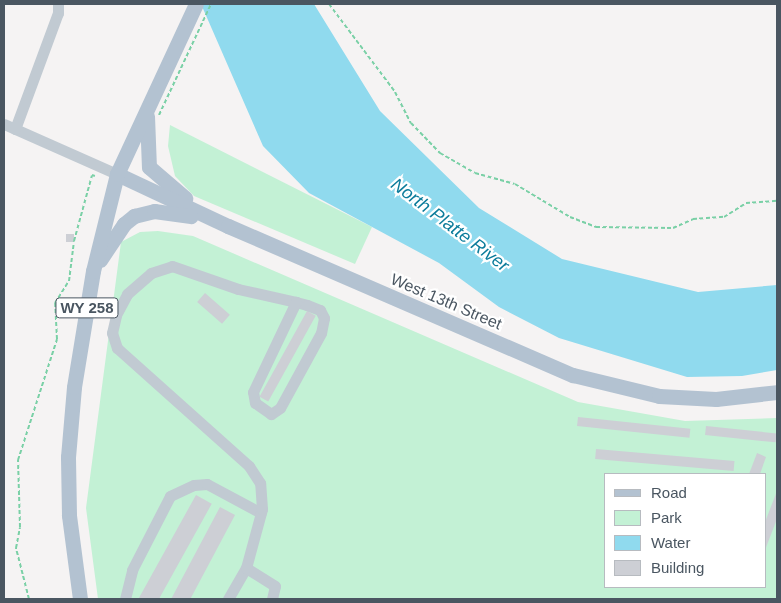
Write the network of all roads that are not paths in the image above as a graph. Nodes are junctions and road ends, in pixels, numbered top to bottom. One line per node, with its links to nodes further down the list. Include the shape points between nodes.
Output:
1 (58, 4): 5 (street, via 58,13)
2 (196, 4): 3 (main road, WY 258)
3 (148, 105): 6 (main road, WY 258); 7 (main road, via 149,166 175,192)
4 (4, 124): 5 (street)
5 (15, 129): 6 (street)
6 (117, 174): 7 (main road, West 13th Street); 8 (main road, WY 258)
7 (228, 226): 8 (main road, via 174,212 154,210 134,216 124,224); 10 (main road, West 13th Street, via 527,356 601,384 687,399)
8 (93, 271): 13 (main road, WY 258, via 74,388 68,457 69,516)
9 (296, 302): 9 (street, via 320,310 324,318 320,333 280,408 271,414 255,403 253,392); 11 (street, via 238,290 172,266 151,273 127,294 116,315 112,333 117,348 248,466 260,483)
10 (777, 392)
11 (260, 513): 12 (street); 14 (street, via 207,484 194,485 170,496 132,570)
12 (246, 568): 15 (street); 16 (street, via 275,586)
13 (80, 599)
14 (125, 599)
15 (228, 599)
16 (272, 599)

